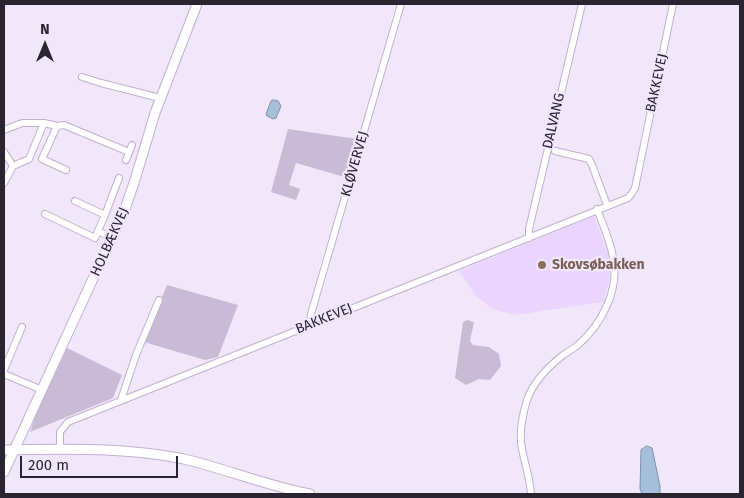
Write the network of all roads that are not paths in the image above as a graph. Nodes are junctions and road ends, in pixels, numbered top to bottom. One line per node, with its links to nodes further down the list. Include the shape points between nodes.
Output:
1 (197, 4): 6 (street, HOLBÆKVEJ)
2 (401, 4): 28 (street, KLØVERVEJ)
3 (582, 4): 26 (street, DALVANG)
4 (673, 4): 20 (street, BAKKEVEJ, via 635,188 628,198)
5 (82, 77): 6 (street)
6 (160, 98): 25 (street, HOLBÆKVEJ, via 131,193)
7 (44, 123): 8 (street); 9 (street, via 22,123); 15 (street, via 28,160)
8 (57, 126): 13 (street, via 64,125); 16 (street, via 42,159)
9 (4, 130)
10 (132, 145): 13 (street)
11 (555, 151): 20 (street, via 589,159)
12 (4, 152): 15 (street)
13 (129, 152): 14 (street)
14 (126, 160)
15 (13, 166): 18 (street)
16 (66, 170)
17 (119, 178): 23 (street)
18 (4, 182)
19 (76, 201): 23 (street)
20 (607, 205): 21 (street, BAKKEVEJ)
21 (597, 209): 26 (street, BAKKEVEJ); 39 (street, via 614,258 610,297 593,331 551,366 528,398 521,442)
22 (45, 214): 24 (street, via 96,238)
23 (105, 215): 24 (street)
24 (98, 231): 25 (street)
25 (112, 238): 32 (street, HOLBÆKVEJ)
26 (529, 238): 28 (street, BAKKEVEJ)
27 (159, 300): 33 (street)
28 (310, 324): 33 (street, BAKKEVEJ)
29 (22, 327): 30 (street)
30 (4, 370)
31 (4, 374): 32 (street)
32 (42, 390): 36 (street, HOLBÆKVEJ)
33 (121, 400): 34 (street, BAKKEVEJ, via 68,422 60,432)
34 (60, 449): 36 (street); 38 (street, via 161,455)
35 (4, 450): 36 (street)
36 (14, 450): 37 (street, HOLBÆKVEJ)
37 (4, 472)
38 (310, 494)
39 (531, 494)

